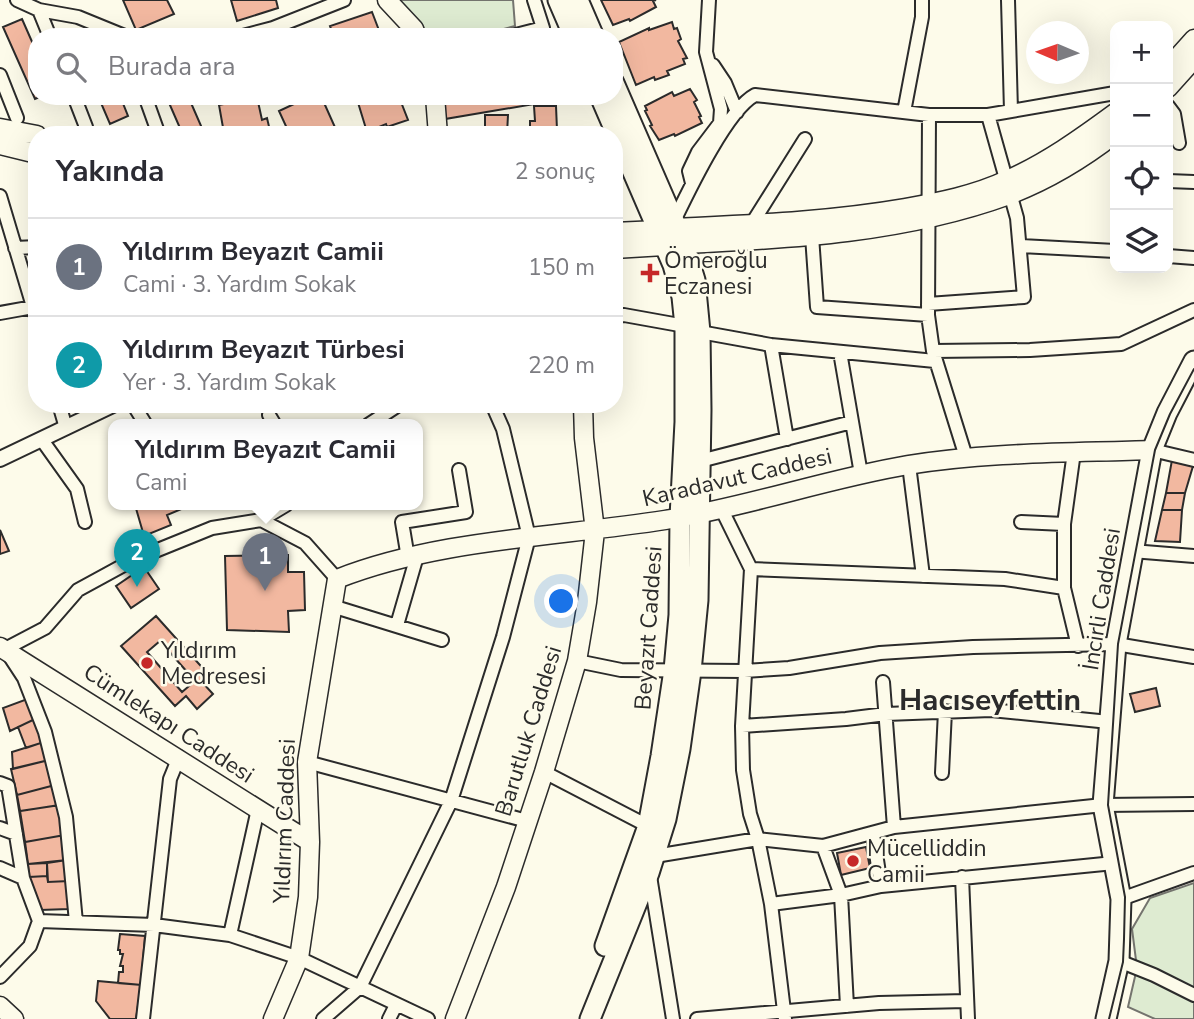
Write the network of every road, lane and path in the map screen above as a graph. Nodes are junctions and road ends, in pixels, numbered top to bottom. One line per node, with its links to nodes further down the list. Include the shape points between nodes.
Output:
1 (17, 0): 10 (street)
2 (344, 0): 13 (street)
3 (387, 0): 14 (main road)
4 (534, 0): 15 (street)
5 (558, 0): 16 (main road)
6 (578, 0): 17 (main road)
7 (709, 0): 19 (street)
8 (922, 0): 31 (street)
9 (1008, 0): 29 (street)
10 (39, 10): 11 (street); 12 (street, via 78,17)
11 (46, 28)
12 (105, 28)
13 (270, 28)
14 (413, 28)
15 (544, 28)
16 (570, 28)
17 (590, 28)
18 (1194, 39): 22 (main road)
19 (706, 52): 30 (street); 51 (street, via 721,109 720,123 689,171)
20 (1194, 59): 22 (main road)
21 (0, 75): 36 (street)
22 (1177, 76)
23 (1110, 94): 29 (street)
24 (77, 105): 37 (street)
25 (148, 105): 38 (street)
26 (436, 105): 39 (main road)
27 (605, 105): 40 (main road)
28 (622, 105): 57 (main road)
29 (1011, 111): 33 (street)
30 (737, 112): 31 (street, via 755,95); 51 (street)
31 (904, 112): 34 (street)
32 (1173, 113): 46 (street)
33 (988, 115): 34 (street); 52 (street)
34 (929, 116): 54 (street)
35 (1110, 117): 52 (main road)
36 (17, 118)
37 (86, 126)
38 (156, 126)
39 (437, 126)
40 (615, 126)
41 (0, 128): 42 (main road)
42 (28, 133)
43 (1110, 137): 52 (main road, via 1065,168)
44 (805, 139): 55 (street)
45 (623, 141): 57 (main road)
46 (1179, 143)
47 (3, 150): 48 (main road)
48 (28, 153)
49 (1173, 181): 50 (street)
50 (1194, 182)
51 (692, 183): 57 (street)
52 (1009, 187): 54 (main road); 59 (street)
53 (0, 196): 62 (street)
54 (927, 212): 55 (main road); 58 (main road); 68 (street)
55 (751, 225): 57 (main road)
56 (623, 232): 57 (main road)
57 (671, 234): 58 (main road); 61 (main road); 72 (main road, Beyazıt Caddesi, via 695,280)
58 (812, 236): 68 (street, via 817,307)
59 (1021, 246): 63 (street); 68 (street, via 1024,297)
60 (28, 247): 62 (street)
61 (623, 247)
62 (15, 248): 66 (street)
63 (1110, 251)
64 (1173, 256): 65 (street)
65 (1194, 257)
66 (28, 291)
67 (28, 308): 70 (street)
68 (928, 309): 75 (street)
69 (1194, 310): 75 (street, via 1121,344)
70 (0, 313)
71 (623, 315): 72 (street)
72 (692, 329): 73 (street); 90 (main road, Beyazıt Caddesi); 96 (main road, Beyazıt Caddesi, via 685,422)
73 (771, 345): 74 (street); 84 (street)
74 (840, 352): 75 (street); 81 (street)
75 (934, 356): 87 (street)
76 (1194, 361): 85 (main road, İncirli Caddesi)
77 (62, 413): 82 (street)
78 (97, 413): 82 (street)
79 (496, 413): 102 (street)
80 (583, 413): 101 (main road, Barutluk Caddesi)
81 (852, 422): 84 (street); 93 (street)
82 (66, 428): 83 (street)
83 (42, 439): 88 (street); 98 (street, via 77,489)
84 (787, 439): 90 (street)
85 (1152, 450): 86 (main road, Karadavut Caddesi); 89 (street); 103 (main road, İncirli Caddesi)
86 (1074, 452): 87 (main road, Karadavut Caddesi); 100 (street)
87 (966, 457): 91 (main road, Karadavut Caddesi)
88 (0, 459)
89 (1194, 460)
90 (700, 461): 96 (main road, Beyazıt Caddesi)
91 (909, 465): 93 (main road, Karadavut Caddesi); 107 (street)
92 (459, 470): 105 (street, via 466,512 402,522)
93 (861, 474): 94 (main road, Karadavut Caddesi)
94 (721, 509): 96 (main road, Karadavut Caddesi); 106 (street)
95 (278, 510): 97 (street)
96 (689, 515): 101 (main road, Karadavut Caddesi); 118 (main road, Beyazıt Caddesi, via 698,600)
97 (261, 520): 108 (street, via 305,543); 115 (street, via 212,528 134,560 78,590 45,628)
98 (85, 522)
99 (1021, 522): 100 (street)
100 (1064, 524): 109 (street)
101 (594, 531): 102 (main road, Karadavut Caddesi); 117 (main road, Barutluk Caddesi)
102 (528, 537): 105 (main road, Karadavut Caddesi); 130 (street, via 503,637)
103 (1132, 551): 104 (street); 113 (main road, İncirli Caddesi)
104 (1194, 556)
105 (412, 557): 108 (main road, Karadavut Caddesi, via 372,565); 111 (street)
106 (751, 569): 107 (street); 119 (street)
107 (923, 576): 109 (street, via 1005,579)
108 (337, 579): 110 (main road, Yıldırım Caddesi)
109 (1064, 588): 114 (street)
110 (332, 606): 111 (street); 126 (main road, Yıldırım Caddesi)
111 (397, 625): 112 (street)
112 (442, 639)
113 (1115, 644): 114 (street); 116 (street); 123 (main road, İncirli Caddesi)
114 (1078, 646): 119 (street, via 880,653)
115 (3, 648): 125 (main road, Cümlekapı Caddesi); 154 (street, via 24,678 45,732 66,817)
116 (1194, 657)
117 (577, 661): 118 (street, via 621,670); 127 (main road, Barutluk Caddesi)
118 (682, 671): 119 (street); 135 (main road, Beyazıt Caddesi); 144 (main road, Beyazıt Caddesi, via 677,761)
119 (744, 671): 124 (street)
120 (883, 682): 122 (street)
121 (945, 711): 122 (street); 123 (street, via 991,710); 128 (street)
122 (886, 714): 124 (street); 136 (street)
123 (1109, 722): 132 (main road, İncirli Caddesi)
124 (742, 726): 140 (street, via 743,770)
125 (179, 757): 133 (main road, Cümlekapı Caddesi); 155 (street, via 170,779)
126 (307, 762): 130 (street); 141 (main road, Yıldırım Caddesi)
127 (544, 772): 134 (main road, Barutluk Caddesi); 135 (street)
128 (942, 773)
129 (0, 783): 138 (street, via 8,786)
130 (451, 801): 134 (street); 160 (street)
131 (1194, 804): 132 (street)
132 (1103, 805): 136 (street); 143 (main road, İncirli Caddesi)
133 (258, 809): 141 (main road, Cümlekapı Caddesi); 156 (street)
134 (527, 821): 173 (main road, Barutluk Caddesi)
135 (648, 825): 174 (main road, Beyazıt Caddesi)
136 (894, 827): 139 (street)
137 (0, 828): 138 (street)
138 (16, 834): 148 (street)
139 (873, 834): 142 (street); 149 (street)
140 (758, 839): 142 (street); 144 (street); 152 (street)
141 (310, 842): 157 (main road, Yıldırım Caddesi)
142 (823, 846): 150 (street)
143 (1114, 863): 147 (street); 151 (main road, İncirli Caddesi)
144 (652, 864): 175 (main road, Beyazıt Caddesi); 176 (street)
145 (0, 868): 148 (street)
146 (1194, 873): 151 (street)
147 (962, 877): 149 (street); 162 (street)
148 (23, 878): 153 (street)
149 (881, 886): 150 (street)
150 (841, 895): 152 (street); 165 (street)
151 (1121, 899): 158 (main road, İncirli Caddesi)
152 (771, 904): 166 (street)
153 (39, 921): 154 (street); 159 (street, via 30,946)
154 (76, 922): 155 (street)
155 (154, 925): 156 (street); 168 (street)
156 (230, 935): 157 (street)
157 (299, 958): 160 (street); 169 (main road, Yıldırım Caddesi)
158 (1119, 961): 161 (street); 179 (main road, İncirli Caddesi)
159 (0, 977)
160 (360, 988): 163 (street); 170 (street)
161 (1194, 995)
162 (967, 1001): 165 (street); 178 (street)
163 (396, 1005): 171 (street); 172 (street)
164 (0, 1006): 167 (main road)
165 (847, 1006): 166 (street)
166 (785, 1016): 177 (street)
167 (14, 1019)
168 (144, 1019)
169 (273, 1019)
170 (323, 1019)
171 (389, 1019)
172 (428, 1019)
173 (456, 1019)
174 (577, 1019)
175 (590, 1019)
176 (673, 1019)
177 (697, 1019)
178 (968, 1019)
179 (1106, 1019)

